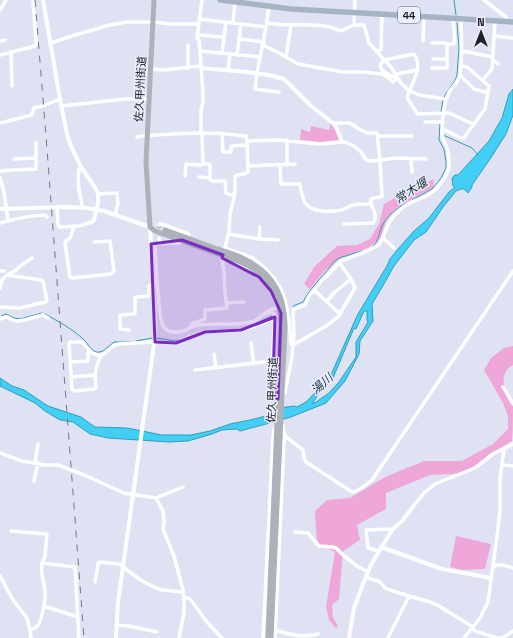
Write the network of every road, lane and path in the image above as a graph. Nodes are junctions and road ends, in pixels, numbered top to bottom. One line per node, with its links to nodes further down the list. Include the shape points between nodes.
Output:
1 (6, 0): 11 (street)
2 (33, 0): 43 (street, via 36,44)
3 (43, 0): 36 (street)
4 (154, 0): 18 (main road, 佐久甲州街道)
5 (202, 0): 15 (street)
6 (220, 0): 9 (main road, 44)
7 (355, 0): 12 (street)
8 (484, 0): 20 (street, via 506,17)
9 (235, 2): 10 (main road, 44); 22 (street)
10 (267, 4): 12 (main road, 44, via 291,9); 25 (street)
11 (0, 10)
12 (355, 13): 13 (main road, 44); 27 (street)
13 (382, 14): 14 (main road, 44); 44 (street, via 380,48)
14 (424, 16): 16 (main road, 44); 35 (street)
15 (199, 19): 19 (street); 23 (street)
16 (457, 19): 17 (main road, 44); 39 (street, via 455,42); 42 (street)
17 (495, 21): 20 (main road, 44); 29 (street)
18 (153, 22): 23 (street); 36 (street, via 116,23); 60 (main road, 佐久甲州街道)
19 (226, 22): 22 (street); 30 (street)
20 (506, 22): 21 (main road, 44)
21 (513, 22)
22 (233, 23): 24 (street)
23 (199, 24): 28 (street)
24 (241, 24): 25 (street); 32 (street)
25 (267, 25): 26 (street); 37 (street)
26 (291, 25): 27 (street, via 307,24 341,31); 50 (street)
27 (354, 26): 44 (street, via 364,26 367,40)
28 (197, 35): 30 (street); 41 (street)
29 (495, 36): 31 (street); 53 (street)
30 (224, 37): 45 (street)
31 (513, 38)
32 (240, 39): 37 (street); 48 (street)
33 (5, 40): 34 (street)
34 (0, 41)
35 (423, 41)
36 (51, 43): 71 (street)
37 (263, 43): 49 (street); 50 (street)
38 (432, 43): 39 (street)
39 (447, 44): 52 (street)
40 (188, 46): 58 (street)
41 (200, 51): 45 (street); 57 (street)
42 (462, 51): 53 (street); 56 (street)
43 (11, 52): 47 (street); 67 (street)
44 (377, 52): 54 (street)
45 (222, 53): 46 (street)
46 (230, 54): 48 (street); 61 (street)
47 (0, 55)
48 (237, 55): 49 (street)
49 (260, 57): 63 (street)
50 (286, 57): 54 (street, via 298,64 317,68 382,74 394,82 395,78 381,69)
51 (433, 59): 52 (street)
52 (447, 59): 59 (street, via 447,68)
53 (493, 59): 55 (street); 66 (street, via 492,69)
54 (384, 60): 62 (street, via 414,54); 64 (street)
55 (498, 64)
56 (461, 66): 65 (street); 66 (street, via 467,67)
57 (201, 67): 58 (street); 61 (street); 81 (street)
58 (188, 68): 60 (street)
59 (432, 68)
60 (151, 69): 72 (main road, 佐久甲州街道)
61 (228, 70): 63 (street)
62 (417, 70): 64 (street); 68 (street)
63 (257, 73): 69 (street, via 255,90); 79 (street, via 284,79)
64 (396, 74): 68 (street)
65 (460, 75): 70 (street, via 474,89); 73 (street, via 458,82)
66 (482, 80): 70 (street, via 489,86)
67 (12, 86)
68 (410, 91): 73 (street); 75 (street, via 408,99 418,114)
69 (279, 92)
70 (488, 93): 80 (street, via 485,108)
71 (60, 99): 74 (street); 78 (street, via 34,108 32,115)
72 (149, 99): 74 (street); 84 (main road, 佐久甲州街道)
73 (444, 99): 75 (street)
74 (61, 106): 102 (street, via 69,139)
75 (442, 113): 77 (street); 80 (street, via 452,114)
76 (425, 122): 77 (street)
77 (441, 122): 83 (street)
78 (0, 123)
79 (333, 123): 85 (street, via 350,124); 89 (street)
80 (473, 124): 83 (street, via 463,138 445,130)
81 (201, 133): 82 (street); 84 (street); 97 (street)
82 (222, 133): 91 (street, via 246,136); 91 (street, via 223,152 231,152 231,146)
83 (442, 133): 129 (street, via 449,159 448,173 430,194 402,207 396,213 387,225)
84 (147, 135): 87 (street); 125 (main road, 佐久甲州街道, via 146,175)
85 (378, 136): 86 (street); 96 (street)
86 (412, 136)
87 (137, 137)
88 (287, 140): 89 (street, via 319,144); 91 (street); 100 (street)
89 (342, 142): 96 (street, via 354,146 366,160)
90 (36, 143): 93 (street)
91 (247, 143): 101 (street)
92 (16, 158): 93 (street)
93 (36, 158): 103 (street, via 36,169)
94 (426, 158): 95 (street)
95 (411, 159): 96 (street); 104 (street)
96 (380, 160): 111 (street, via 382,196 371,199)
97 (203, 164): 105 (street, via 186,164); 108 (street, via 210,165)
98 (295, 164): 100 (street)
99 (280, 165): 100 (street); 101 (street); 111 (street, via 281,184 300,184 306,203 314,209 334,211)
100 (287, 165)
101 (248, 166): 110 (street, via 248,173 235,176)
102 (81, 167): 109 (street); 113 (street, via 78,169 78,177)
103 (0, 172)
104 (412, 172)
105 (185, 176)
106 (0, 178): 115 (street)
107 (199, 178): 108 (street)
108 (210, 178): 110 (street, via 212,181 225,181 226,193)
109 (98, 194): 116 (street); 117 (street, via 117,193)
110 (235, 194): 127 (street)
111 (371, 203): 122 (street, via 374,222)
112 (55, 207): 113 (street); 115 (street); 124 (street, via 59,226)
113 (82, 207): 116 (street)
114 (0, 209): 115 (street)
115 (7, 209): 120 (street)
116 (96, 209): 117 (street); 119 (street)
117 (115, 215): 125 (street)
118 (47, 217): 120 (street, via 21,217)
119 (94, 220): 124 (street)
120 (8, 221): 121 (street)
121 (0, 223)
122 (344, 224)
123 (159, 225): 130 (street, via 189,234)
124 (74, 227): 134 (street, via 65,243 70,277 111,274 114,271 110,240)
125 (150, 227): 130 (main road, 佐久甲州街道); 132 (main road, 佐久甲州街道); 135 (street)
126 (260, 227): 131 (street)
127 (228, 234): 131 (street); 138 (street)
128 (159, 238): 136 (street)
129 (383, 238): 137 (street); 140 (street, via 378,246)
130 (189, 239): 138 (main road, 佐久甲州街道)
131 (259, 239): 133 (street)
132 (182, 240): 136 (street, via 179,243); 138 (main road, 佐久甲州街道)
133 (278, 240)
134 (94, 242)
135 (153, 244): 136 (street); 144 (street); 158 (street, via 163,325 166,329 176,332)
136 (160, 244)
137 (394, 248)
138 (223, 253): 149 (street); 151 (street, via 264,282); 153 (main road, 佐久甲州街道, via 248,261 271,279 283,303)
139 (32, 258): 142 (street)
140 (339, 262): 143 (street); 146 (street)
141 (513, 271): 177 (street, via 372,480 357,491 352,492 306,462 303,450)
142 (7, 275): 145 (street, via 2,280); 150 (street, via 42,280 47,301 20,308)
143 (351, 279): 147 (street); 154 (street, via 355,288)
144 (154, 283): 159 (street, via 149,286 148,296 135,298 134,314 120,315 120,329); 160 (street)
145 (0, 288)
146 (314, 290): 147 (street); 152 (street, via 305,305)
147 (327, 301): 154 (street)
148 (244, 302): 149 (street)
149 (226, 303): 158 (street, via 227,308 205,310 205,319 192,324)
150 (0, 307)
151 (277, 307): 153 (street); 155 (street)
152 (293, 310): 153 (street); 162 (street)
153 (282, 313): 155 (street, via 271,312); 160 (street, via 240,330 205,332 176,343); 162 (street, via 289,321); 166 (street); 174 (main road, 佐久甲州街道, via 285,327)
154 (340, 314): 162 (street, via 326,326)
155 (261, 316): 158 (street, via 246,323 202,324)
156 (0, 317): 157 (street, via 16,321 43,315)
157 (48, 318)
158 (192, 327)
159 (129, 330)
160 (155, 340): 165 (street, via 119,344); 187 (street)
161 (251, 343): 168 (street)
162 (293, 345): 174 (street, via 288,382 285,393)
163 (89, 351): 165 (street); 167 (street, via 88,361); 167 (street, via 82,342 70,342)
164 (214, 354): 169 (street)
165 (101, 356): 171 (street, via 96,364)
166 (272, 361): 168 (street); 174 (street, via 275,397)
167 (70, 362): 172 (street)
168 (254, 364): 169 (street)
169 (216, 368): 170 (street)
170 (195, 370)
171 (95, 375): 172 (street); 172 (street, via 96,388 74,391)
172 (71, 377)
173 (503, 387): 175 (street)
174 (280, 398): 176 (main road, 佐久甲州街道)
175 (513, 404)
176 (279, 425): 177 (street, via 283,426); 219 (street, via 274,429 272,436); 220 (main road, 佐久甲州街道); 221 (main road, 佐久甲州街道)
177 (285, 436): 210 (street)
178 (38, 444): 182 (street)
179 (513, 444): 180 (street)
180 (504, 449): 183 (street); 189 (street, via 475,468 435,484)
181 (0, 453): 182 (street)
182 (36, 463): 185 (street); 187 (street, via 58,465 124,493)
183 (502, 465): 184 (street); 196 (street, via 500,510)
184 (513, 466)
185 (34, 481)
186 (183, 487): 188 (street)
187 (133, 494): 188 (street); 195 (street)
188 (156, 498): 202 (street, via 163,511 163,529 174,556)
189 (412, 508): 190 (street)
190 (394, 529): 193 (street); 193 (street, via 366,530 368,548)
191 (11, 531): 194 (street, via 47,534)
192 (295, 532): 198 (street, via 308,533 319,546 336,548)
193 (380, 549): 198 (street); 200 (street, via 442,569)
194 (42, 563): 205 (street); 206 (street, via 75,567)
195 (123, 567): 201 (street, via 119,564 98,563); 202 (street, via 154,587); 207 (street)
196 (492, 567): 197 (street, via 500,564); 200 (street)
197 (513, 568)
198 (367, 574): 203 (street, via 386,588); 223 (street, via 354,608)
199 (0, 576): 209 (street, via 13,600 27,618)
200 (491, 578): 208 (street, via 488,602)
201 (95, 582)
202 (183, 592): 204 (street)
203 (409, 596): 208 (street, via 439,606); 224 (street)
204 (184, 597): 217 (street); 218 (street, via 190,599)
205 (44, 606): 206 (street); 209 (street, via 39,624)
206 (78, 617): 215 (street)
207 (116, 626): 211 (street); 216 (street)
208 (472, 628): 225 (street); 226 (street)
209 (30, 630): 214 (street)
210 (276, 630): 213 (street, via 291,635); 222 (street)
211 (157, 632)
212 (513, 632): 227 (street)
213 (318, 634)
214 (31, 638)
215 (79, 638)
216 (116, 638)
217 (179, 638)
218 (222, 638)
219 (263, 638)
220 (268, 638)
221 (271, 638)
222 (275, 638)
223 (350, 638)
224 (388, 638)
225 (464, 638)
226 (497, 638)
227 (500, 638)

